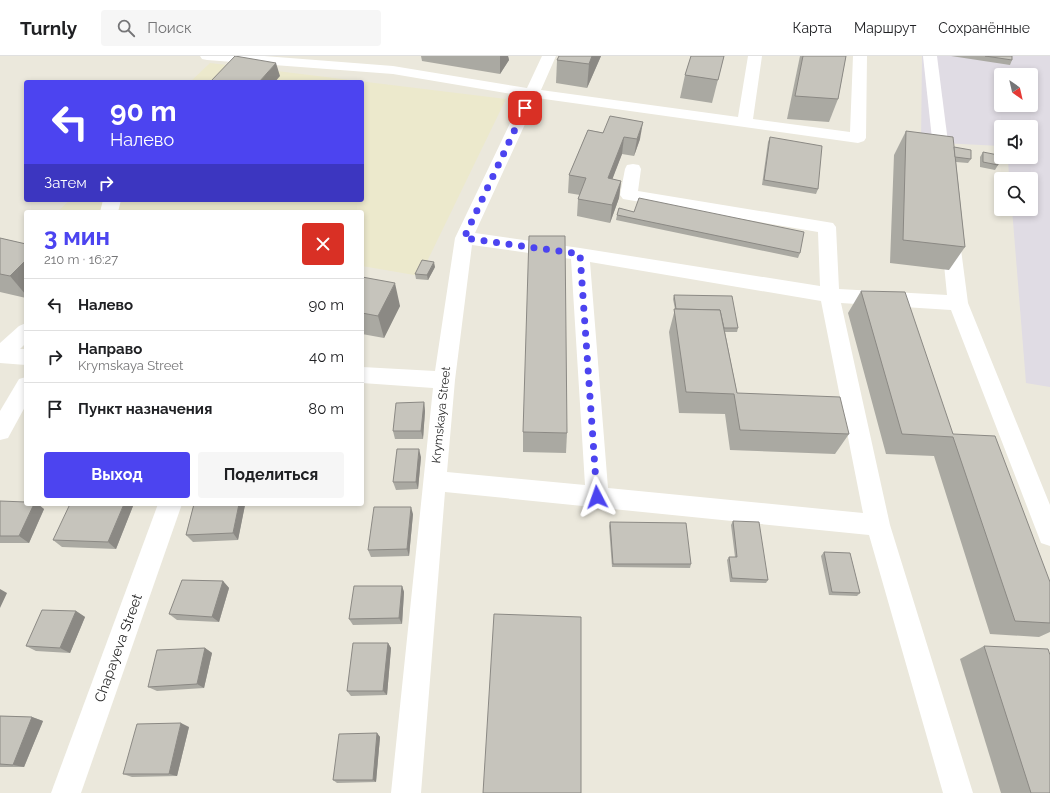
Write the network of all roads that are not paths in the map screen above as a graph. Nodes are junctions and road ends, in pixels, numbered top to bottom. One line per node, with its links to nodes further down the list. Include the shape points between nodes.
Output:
1 (207, 56): 6 (street)
2 (549, 56): 8 (street, Krymskaya Street)
3 (755, 56): 9 (street)
4 (860, 56): 9 (street, via 858,138)
5 (930, 56): 11 (street)
6 (234, 59): 7 (street); 8 (street, via 393,70)
7 (223, 71)
8 (531, 93): 9 (street); 13 (street, Krymskaya Street)
9 (745, 123)
10 (633, 168): 15 (street, via 629,195 827,227)
11 (945, 187)
12 (949, 218): 16 (street)
13 (464, 238): 14 (street); 21 (street, Krymskaya Street)
14 (580, 254): 15 (street); 25 (street)
15 (830, 295): 16 (street); 27 (street)
16 (958, 303): 28 (street)
17 (24, 334): 18 (street)
18 (0, 355): 19 (street)
19 (24, 357)
20 (364, 375): 21 (street)
21 (444, 380): 24 (street, Krymskaya Street)
22 (24, 389): 23 (street)
23 (0, 431)
24 (435, 481): 25 (street); 30 (street, Krymskaya Street)
25 (597, 497): 27 (street)
26 (169, 506): 29 (street, Chapayeva Street)
27 (878, 525): 31 (street)
28 (1050, 535)
29 (66, 793)
30 (406, 793)
31 (958, 793)

